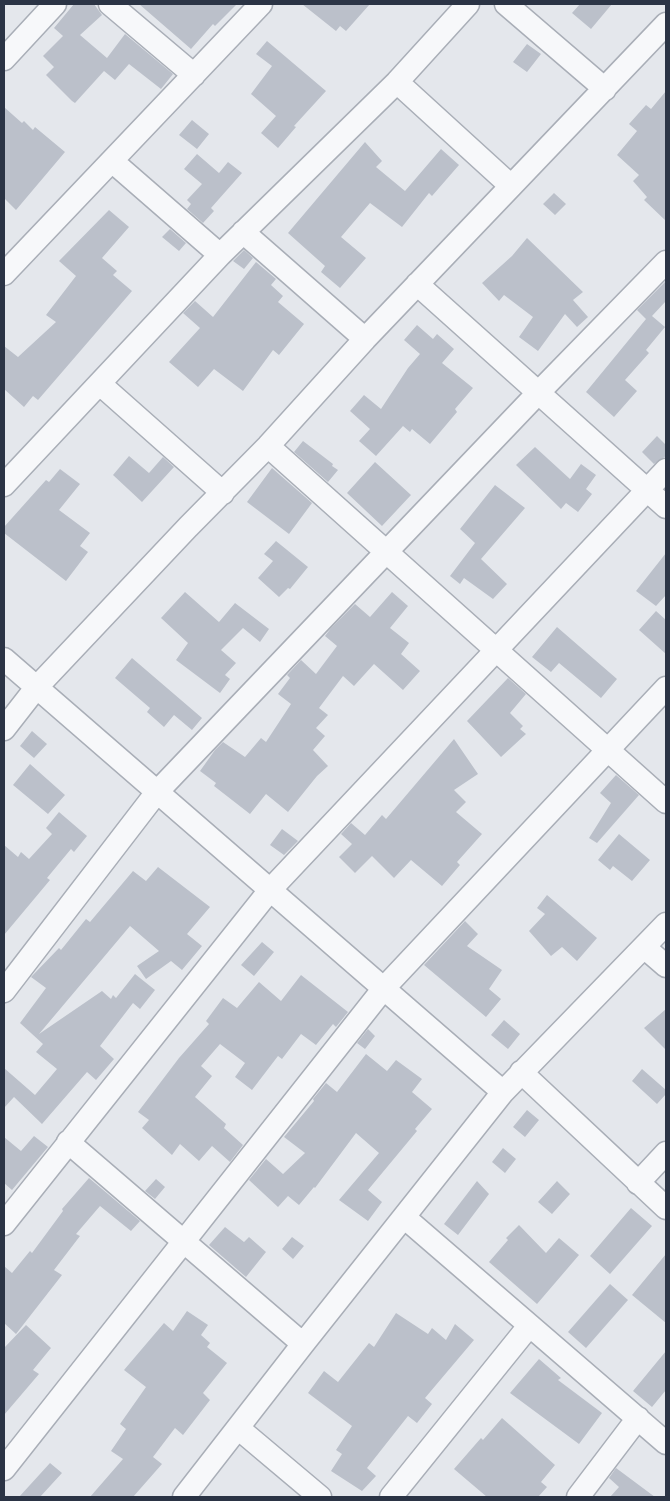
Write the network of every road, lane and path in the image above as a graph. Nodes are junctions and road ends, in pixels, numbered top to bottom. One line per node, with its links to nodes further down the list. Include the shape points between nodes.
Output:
1 (55, 4): 7 (street)
2 (110, 4): 8 (street)
3 (261, 4): 8 (street)
4 (468, 4): 9 (street)
5 (506, 4): 10 (street)
6 (663, 32): 10 (street)
7 (9, 44)
8 (194, 74): 11 (street)
9 (397, 82): 12 (street); 13 (street)
10 (606, 89): 12 (street)
11 (112, 161): 14 (street); 16 (street)
12 (511, 186): 17 (street)
13 (243, 232): 14 (street); 18 (street)
14 (220, 255): 19 (street)
15 (666, 262): 20 (street)
16 (4, 274)
17 (417, 284): 18 (street); 20 (street)
18 (365, 339): 21 (street)
19 (100, 384): 23 (street); 25 (street)
20 (539, 392): 24 (street); 27 (street)
21 (268, 446): 25 (street); 27 (street)
22 (666, 470): 24 (street)
23 (4, 485)
24 (647, 490): 26 (street); 28 (street)
25 (223, 493): 30 (street)
26 (666, 507)
27 (386, 553): 28 (street); 34 (street)
28 (495, 650): 33 (street); 36 (street)
29 (4, 659): 30 (street)
30 (36, 688): 32 (street); 34 (street)
31 (666, 688): 33 (street)
32 (4, 729)
33 (609, 750): 35 (street); 40 (street)
34 (157, 792): 36 (street); 41 (street)
35 (666, 802)
36 (270, 890): 40 (street); 44 (street)
37 (666, 924): 38 (street)
38 (644, 947): 39 (street); 42 (street)
39 (666, 966)
40 (384, 988): 43 (street); 50 (street)
41 (4, 991)
42 (521, 1072): 43 (street); 46 (street)
43 (503, 1092): 49 (street)
44 (68, 1142): 47 (street); 50 (street)
45 (666, 1153): 46 (street)
46 (638, 1183): 48 (street)
47 (8, 1208)
48 (666, 1208)
49 (404, 1217): 51 (street); 52 (street)
50 (183, 1241): 52 (street); 56 (street)
51 (529, 1326): 53 (street); 59 (street)
52 (302, 1344): 54 (street)
53 (638, 1418): 55 (street); 60 (street)
54 (238, 1428): 57 (street); 58 (street)
55 (666, 1443)
56 (4, 1469)
57 (184, 1497)
58 (320, 1497)
59 (391, 1497)
60 (578, 1497)

